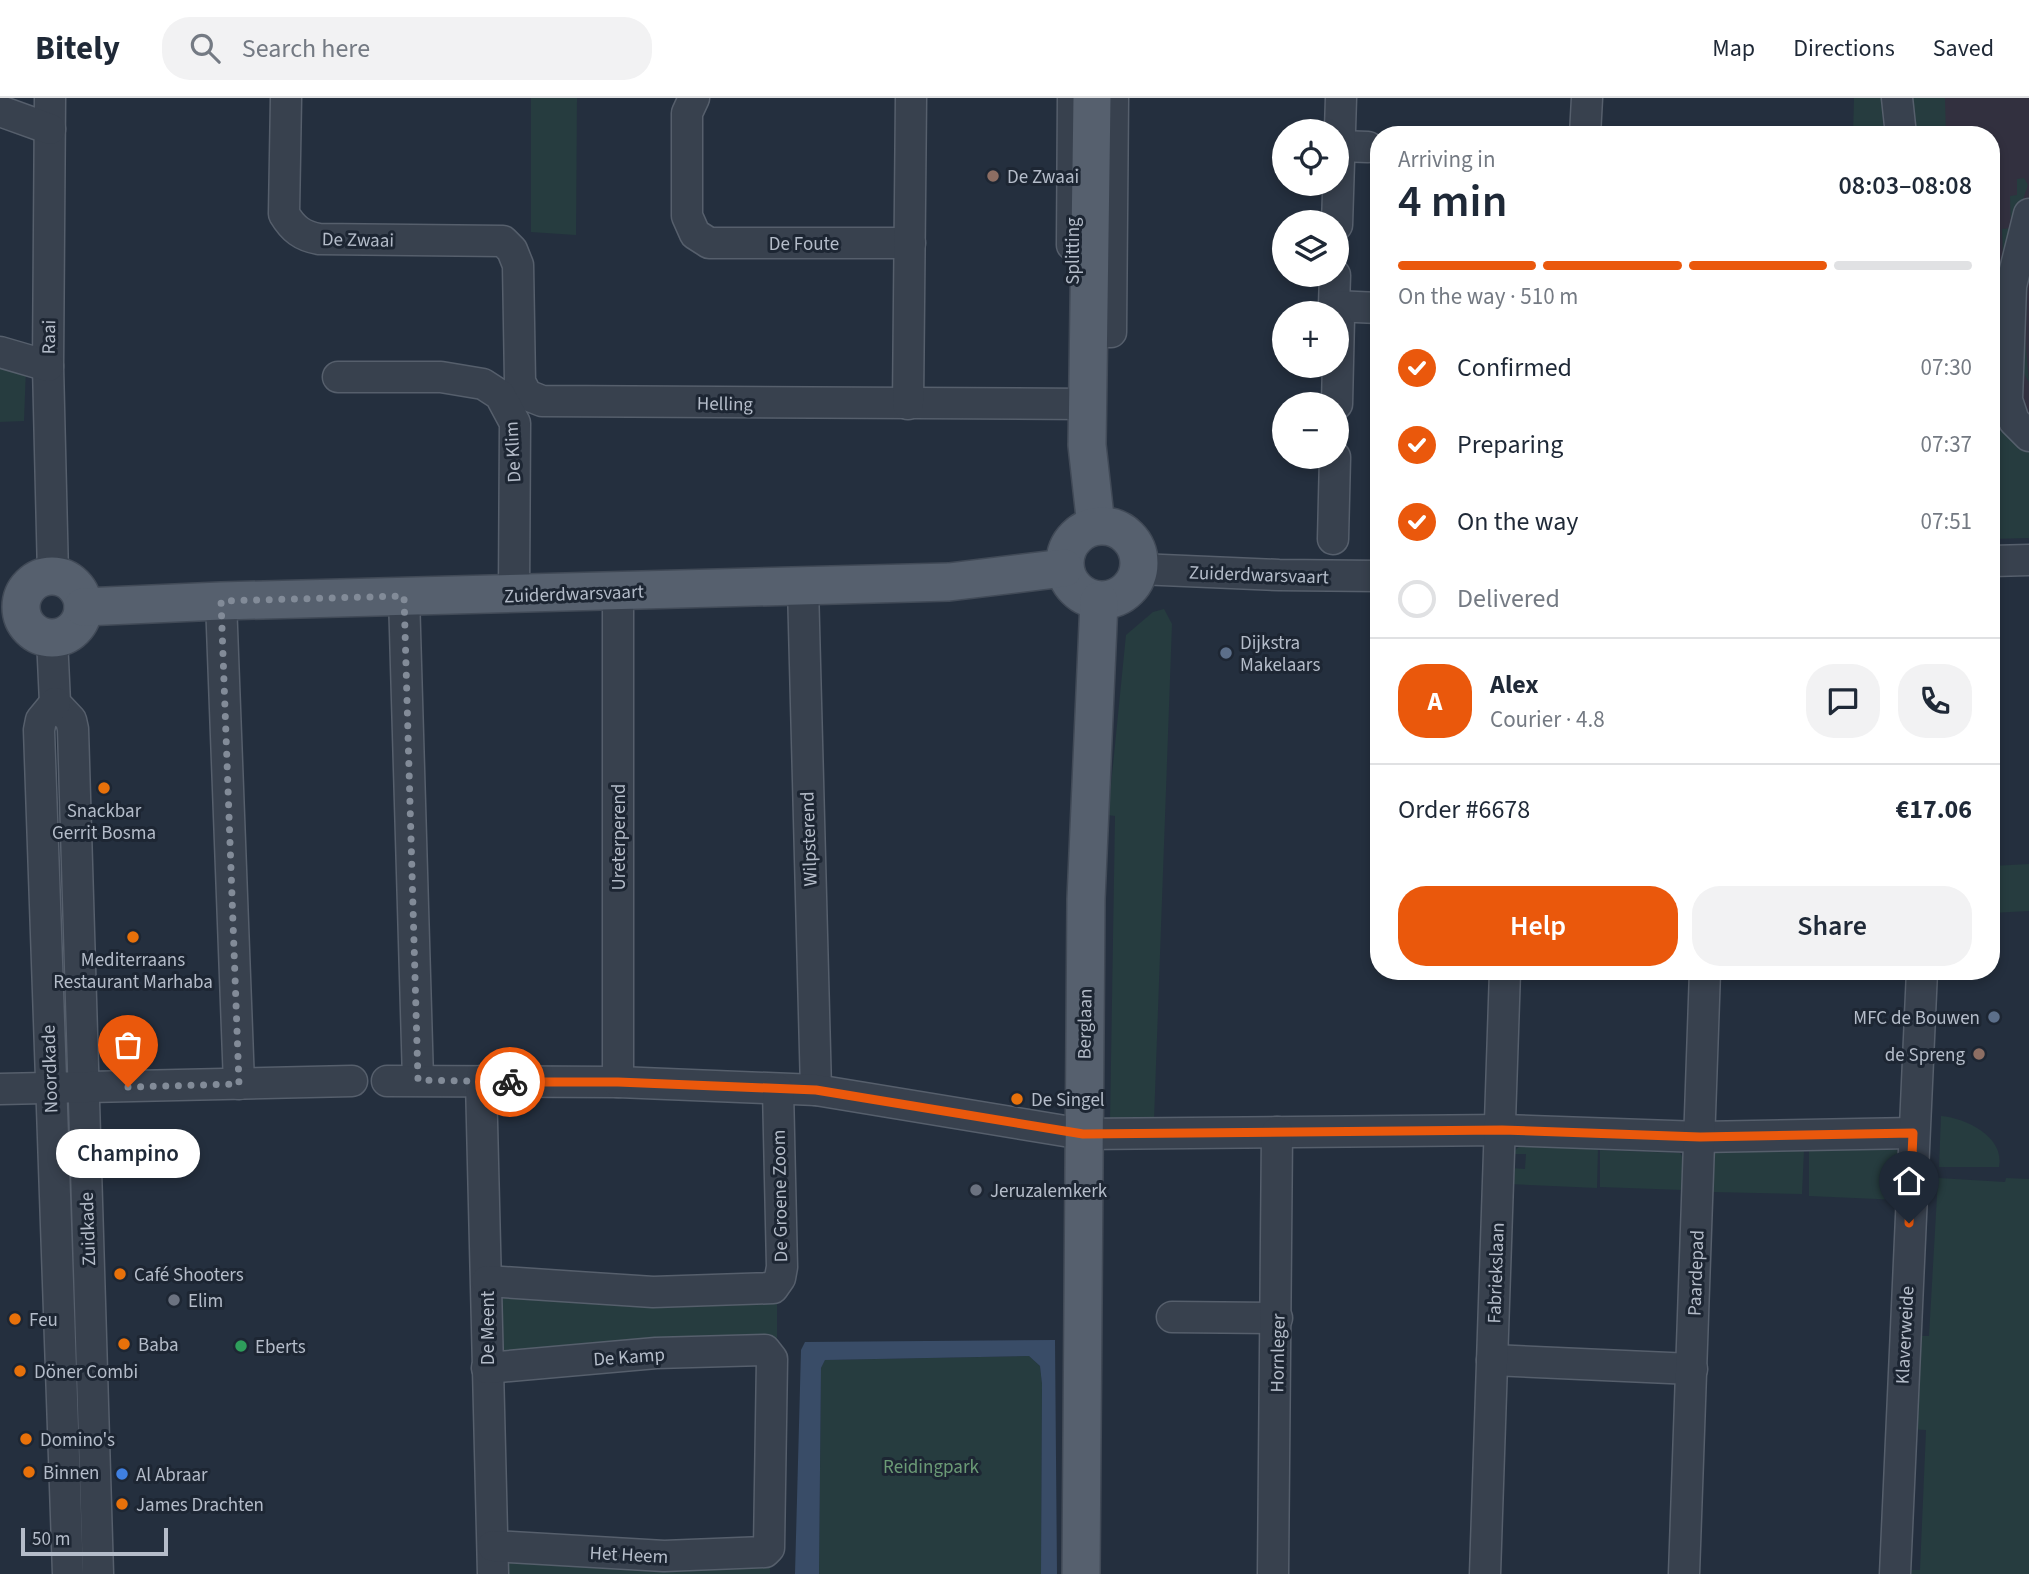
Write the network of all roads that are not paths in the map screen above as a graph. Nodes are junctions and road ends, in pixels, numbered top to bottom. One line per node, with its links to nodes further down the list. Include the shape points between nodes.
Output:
1 (50, 98): 14 (street, Raai)
2 (286, 98): 18 (street, De Zwaai, via 284,214 303,236 491,239 503,241)
3 (694, 98): 17 (street, De Foute, via 687,113 687,216 695,234 709,243)
4 (911, 98): 17 (street)
5 (1073, 98): 28 (street, Splitting)
6 (1092, 98): 21 (main road, Splitting)
7 (1113, 98): 21 (street, Splitting)
8 (1341, 98): 15 (street, via 1354,147)
9 (1587, 98): 12 (street)
10 (1896, 98): 13 (street)
11 (0, 111): 14 (street)
12 (1585, 126)
13 (1900, 126)
14 (50, 129): 23 (street, Raai)
15 (1347, 210)
16 (2029, 215): 26 (street, via 2011,286 2009,366)
17 (910, 243): 27 (street)
18 (512, 250): 25 (street, De Klim, via 518,265 520,382 527,395)
19 (1349, 307): 20 (street)
20 (1370, 308)
21 (1101, 332): 28 (main road, Splitting)
22 (0, 352): 23 (street)
23 (48, 366): 38 (street, Raai)
24 (338, 377): 42 (street, De Klim, via 441,377 483,384 500,395 515,423)
25 (542, 401): 27 (street, Helling)
26 (2022, 402): 29 (street); 30 (street, via 2014,421)
27 (908, 404): 28 (street, Helling)
28 (1079, 405): 32 (main road, Splitting)
29 (2029, 423)
30 (2029, 436)
31 (1335, 469): 33 (street)
32 (1096, 526): 36 (main road, via 1072,540); 37 (main road, via 1110,526 1133,542)
33 (1333, 539)
34 (2029, 560): 35 (street)
35 (2000, 561)
36 (1064, 568): 40 (main road, Zuiderdwarsvaart, via 949,582); 45 (main road, via 1076,590)
37 (1139, 569): 39 (street, Zuiderdwarsvaart, via 1305,589); 45 (main road, via 1125,593)
38 (53, 575): 46 (main road, via 34,581); 47 (main road, via 71,582)
39 (1370, 578)
40 (803, 587): 41 (main road, Zuiderdwarsvaart); 63 (street, Wilpsterend)
41 (618, 591): 42 (main road, Zuiderdwarsvaart); 57 (street, Ureterperend)
42 (514, 594): 43 (main road, Zuiderdwarsvaart)
43 (404, 596): 44 (main road, Zuiderdwarsvaart); 53 (street)
44 (221, 601): 47 (main road, Zuiderdwarsvaart); 58 (street)
45 (1099, 601): 67 (main road, Berglaan, via 1086,900)
46 (10, 607): 48 (main road, via 42,637)
47 (83, 607): 48 (main road, via 82,617 70,632)
48 (52, 638): 49 (street)
49 (55, 704): 59 (street, Zuidkade, via 74,729); 61 (street, Noordkade, via 41,720 39,730)
50 (1505, 980): 64 (street, Fabriekslaan)
51 (1705, 980): 68 (street, Paardepad)
52 (1922, 980): 66 (street, Klaverweide)
53 (418, 1080): 55 (street); 56 (street)
54 (352, 1081): 58 (street)
55 (387, 1081)
56 (481, 1082): 57 (street); 69 (street, De Meent)
57 (618, 1082): 62 (street)
58 (239, 1084): 59 (street)
59 (83, 1088): 61 (street); 75 (street, Zuidkade)
60 (0, 1089): 61 (street)
61 (49, 1089): 76 (street, Noordkade)
62 (778, 1090): 63 (street); 69 (street, De Groene Zoom, via 782,1267 773,1288 653,1292)
63 (816, 1090): 67 (street)
64 (1502, 1130): 65 (street); 68 (street); 72 (street, Fabriekslaan)
65 (1277, 1132): 67 (street); 71 (street, Hornleger)
66 (1913, 1133): 68 (street); 85 (street, Klaverweide)
67 (1083, 1134): 81 (main road, Berglaan)
68 (1700, 1137): 74 (street, Paardepad)
69 (487, 1281): 73 (street, De Meent)
70 (1172, 1317): 71 (street)
71 (1278, 1318): 82 (street, Hornleger)
72 (1492, 1360): 74 (street); 83 (street, Fabriekslaan)
73 (488, 1368): 77 (street, De Kamp, via 656,1353 765,1350 772,1359 769,1548); 78 (street, De Meent)
74 (1692, 1369): 84 (street, Paardepad)
75 (96, 1522): 76 (street); 80 (street, Zuidkade)
76 (66, 1523): 79 (street, Noordkade)
77 (765, 1552): 78 (street, Het Heem)
78 (493, 1560)
79 (68, 1574)
80 (97, 1574)
81 (1081, 1574)
82 (1273, 1574)
83 (1485, 1574)
84 (1684, 1574)
85 (1895, 1574)

